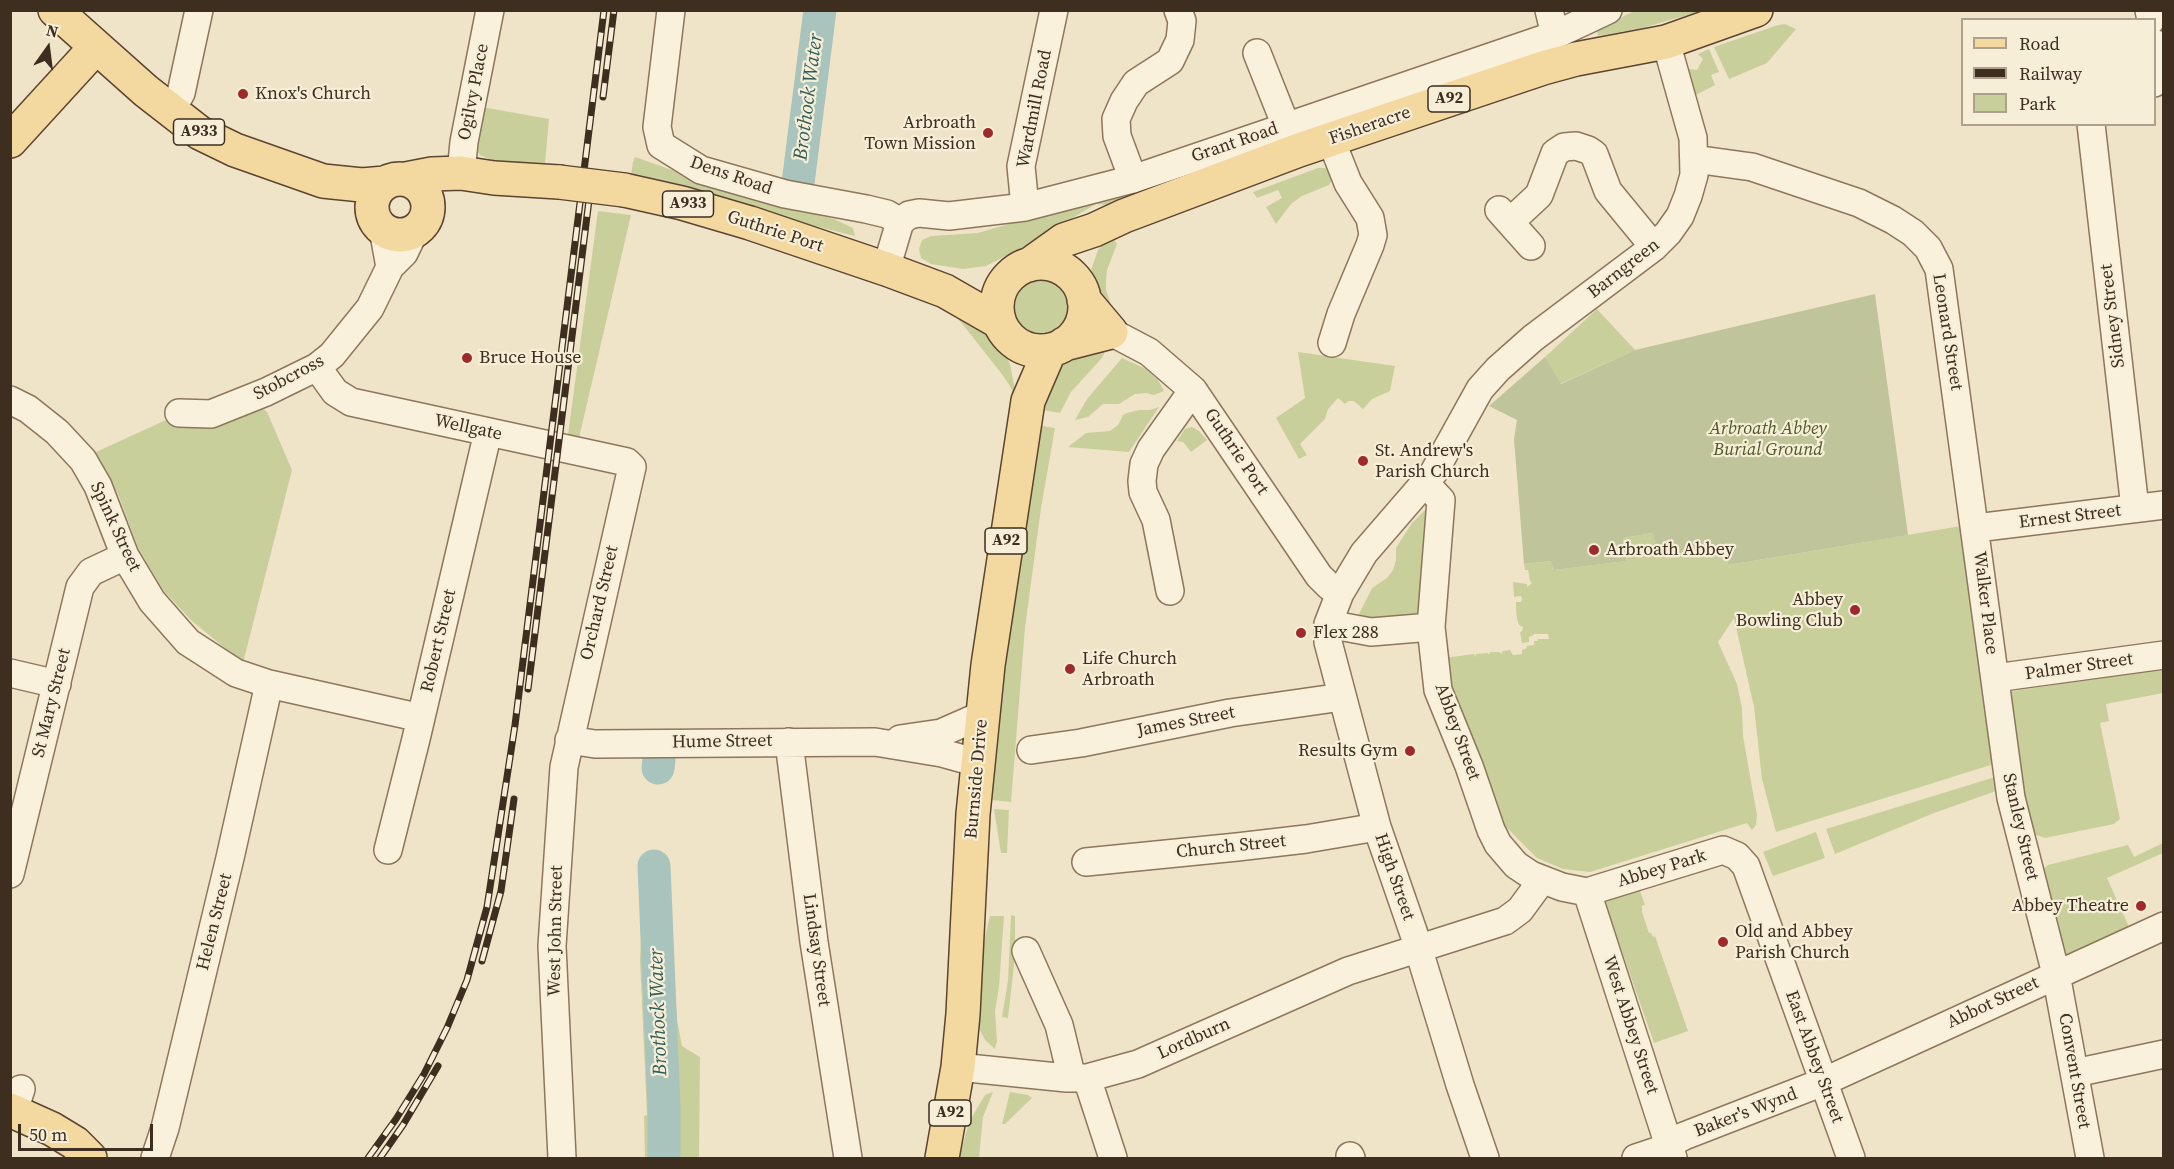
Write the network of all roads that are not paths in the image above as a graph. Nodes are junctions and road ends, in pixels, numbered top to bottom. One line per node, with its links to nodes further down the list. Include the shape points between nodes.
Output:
1 (55, 10): 11 (main road, A933)
2 (199, 10): 15 (street, via 181,93)
3 (490, 10): 21 (street, Ogilvy Place)
4 (671, 10): 28 (street, Dens Road, via 657,127 662,145 701,170 785,194 887,214)
5 (1054, 10): 26 (street, Wardmill Road, via 1021,166)
6 (1178, 10): 23 (street, via 1182,21 1180,40 1170,61 1136,83 1116,119 1117,136)
7 (1608, 10): 9 (street, Grant Road)
8 (1756, 10): 10 (main road, Fisheracre / A92)
9 (1552, 23): 16 (street, Grant Road)
10 (1666, 42): 18 (main road, Fisheracre / A92, via 1543,68); 20 (street, Barngreen, via 1693,138)
11 (96, 47): 15 (main road, A933); 19 (main road)
12 (1257, 53): 16 (street)
13 (2156, 64): 14 (street)
14 (2158, 85)
15 (171, 111): 24 (main road, A933, via 200,133 235,150)
16 (1286, 126): 23 (street, Grant Road)
17 (2091, 126): 48 (street, Sidney Street)
18 (1331, 140): 29 (main road, Fisheracre / A92); 38 (street, via 1348,183 1370,218 1373,235)
19 (10, 141)
20 (1694, 159): 31 (street, Barngreen, via 1694,175 1680,216); 49 (street, Leonard Street, via 1752,167 1859,203 1903,226 1928,248 1939,269)
21 (461, 173): 22 (main road, Guthrie Port / A933); 25 (main road, Guthrie Port / A933)
22 (494, 178): 27 (main road, Guthrie Port / A933, via 448,195); 32 (main road, Guthrie Port / A933, bridge, via 624,190 682,203)
23 (1133, 179): 26 (street, Grant Road)
24 (323, 181): 25 (main road, A933, via 362,185); 27 (main road, A933)
25 (395, 181): 27 (main road, via 374,195 372,203); 27 (main road, via 421,188 426,195)
26 (1026, 207): 28 (street, Grant Road, via 950,216 919,213)
27 (400, 222): 40 (street, Stobcross, via 390,267 370,308 332,355)
28 (900, 222): 32 (street)
29 (1094, 230): 33 (main road, Fisheracre / A92, via 1064,240); 35 (main road, A92, via 1082,259)
30 (1531, 246): 31 (street, via 1504,216 1539,195 1555,153 1575,146 1594,154 1608,191)
31 (1654, 247): 46 (street, Barngreen, via 1498,369 1480,389)
32 (886, 269): 34 (main road, Guthrie Port / A933)
33 (1021, 269): 34 (main road); 35 (main road, via 1043,263 1057,266 1069,273); 36 (main road, A92, via 1000,291)
34 (945, 291): 36 (main road, Guthrie Port / A933)
35 (1081, 292): 37 (main road, Guthrie Port); 39 (main road, A92, via 1083,317 1079,328)
36 (999, 322): 39 (main road, via 1005,332)
37 (1111, 332): 39 (main road); 41 (street, Guthrie Port, via 1149,352)
38 (1331, 343)
39 (1045, 347): 61 (main road, Burnside Drive / A92, via 1028,401)
40 (317, 367): 43 (street, Stobcross, via 211,414); 44 (street, Wellgate, via 335,392 351,402)
41 (1193, 390): 51 (street, via 1151,449 1142,481 1156,520); 52 (street, Guthrie Port, via 1319,576)
42 (10, 400): 50 (street, Spink Street, via 57,432 83,460)
43 (179, 413)
44 (488, 432): 45 (street, Wellgate, via 627,462); 62 (street, Robert Street)
45 (632, 467): 63 (street, Orchard Street)
46 (1429, 478): 52 (street, High Street, via 1364,553); 54 (street, Abbey Street, via 1441,500)
47 (2163, 505): 48 (street, Ernest Street)
48 (2135, 508): 49 (street, Ernest Street)
49 (1976, 528): 57 (street, Walker Place)
50 (126, 555): 58 (street, St Mary Street, via 91,572 80,587); 59 (street, Spink Street, via 152,601 188,642 236,673)
51 (1170, 591)
52 (1340, 593): 53 (street, High Street)
53 (1328, 624): 54 (street, via 1371,632); 60 (street, High Street, via 1328,642)
54 (1431, 627): 73 (street, Abbey Street, via 1438,690 1491,830 1516,865)
55 (2163, 655): 57 (street, Palmer Street)
56 (10, 673): 58 (street)
57 (1995, 678): 78 (street, Stanley Street, via 2011,798)
58 (57, 684): 72 (street, St Mary Street)
59 (269, 684): 62 (street, Spink Street); 88 (street, Helen Street)
60 (1342, 698): 66 (street, James Street, via 1230,712); 68 (street, High Street)
61 (982, 715): 65 (street, Hume Street, via 941,733); 67 (main road, Burnside Drive / A92)
62 (421, 718): 69 (street, Robert Street)
63 (569, 740): 64 (street, Hume Street, via 595,744); 89 (street, West John Street, via 552,946)
64 (789, 742): 65 (street, Hume Street); 90 (street, Lindsay Street, via 814,942)
65 (875, 742): 67 (street, Hume Street)
66 (1031, 750)
67 (978, 763): 80 (main road, Burnside Drive / A92)
68 (1377, 827): 71 (street, Church Street, via 1237,848); 76 (street, High Street)
69 (388, 850)
70 (1737, 856): 74 (street, Abbey Park, via 1723,850); 83 (street, East Abbey Street, via 1746,866)
71 (1086, 862)
72 (10, 874)
73 (1542, 880): 74 (street, Abbey Street); 76 (street, Lordburn, via 1520,910 1505,921)
74 (1587, 892): 85 (street, West Abbey Street)
75 (2163, 926): 78 (street, Abbot Street)
76 (1419, 949): 82 (street, Lordburn, via 1348,970 1138,1064); 93 (street, High Street)
77 (1026, 951): 82 (street, via 1059,1025 1069,1066)
78 (2056, 974): 81 (street, Convent Street); 83 (street, Abbot Street)
79 (2163, 1054): 81 (street)
80 (958, 1067): 82 (street, Lordburn); 91 (main road, Burnside Drive / A92)
81 (2075, 1073): 86 (street, Convent Street)
82 (1077, 1078): 92 (street)
83 (1823, 1082): 85 (street, Baker's Wynd); 95 (street, East Abbey Street)
84 (14, 1106): 87 (main road, via 75,1143)
85 (1671, 1151): 94 (street, Baker's Wynd)
86 (2084, 1157)
87 (90, 1158)
88 (155, 1158)
89 (562, 1158)
90 (848, 1158)
91 (942, 1158)
92 (1113, 1158)
93 (1485, 1158)
94 (1636, 1158)
95 (1851, 1158)

